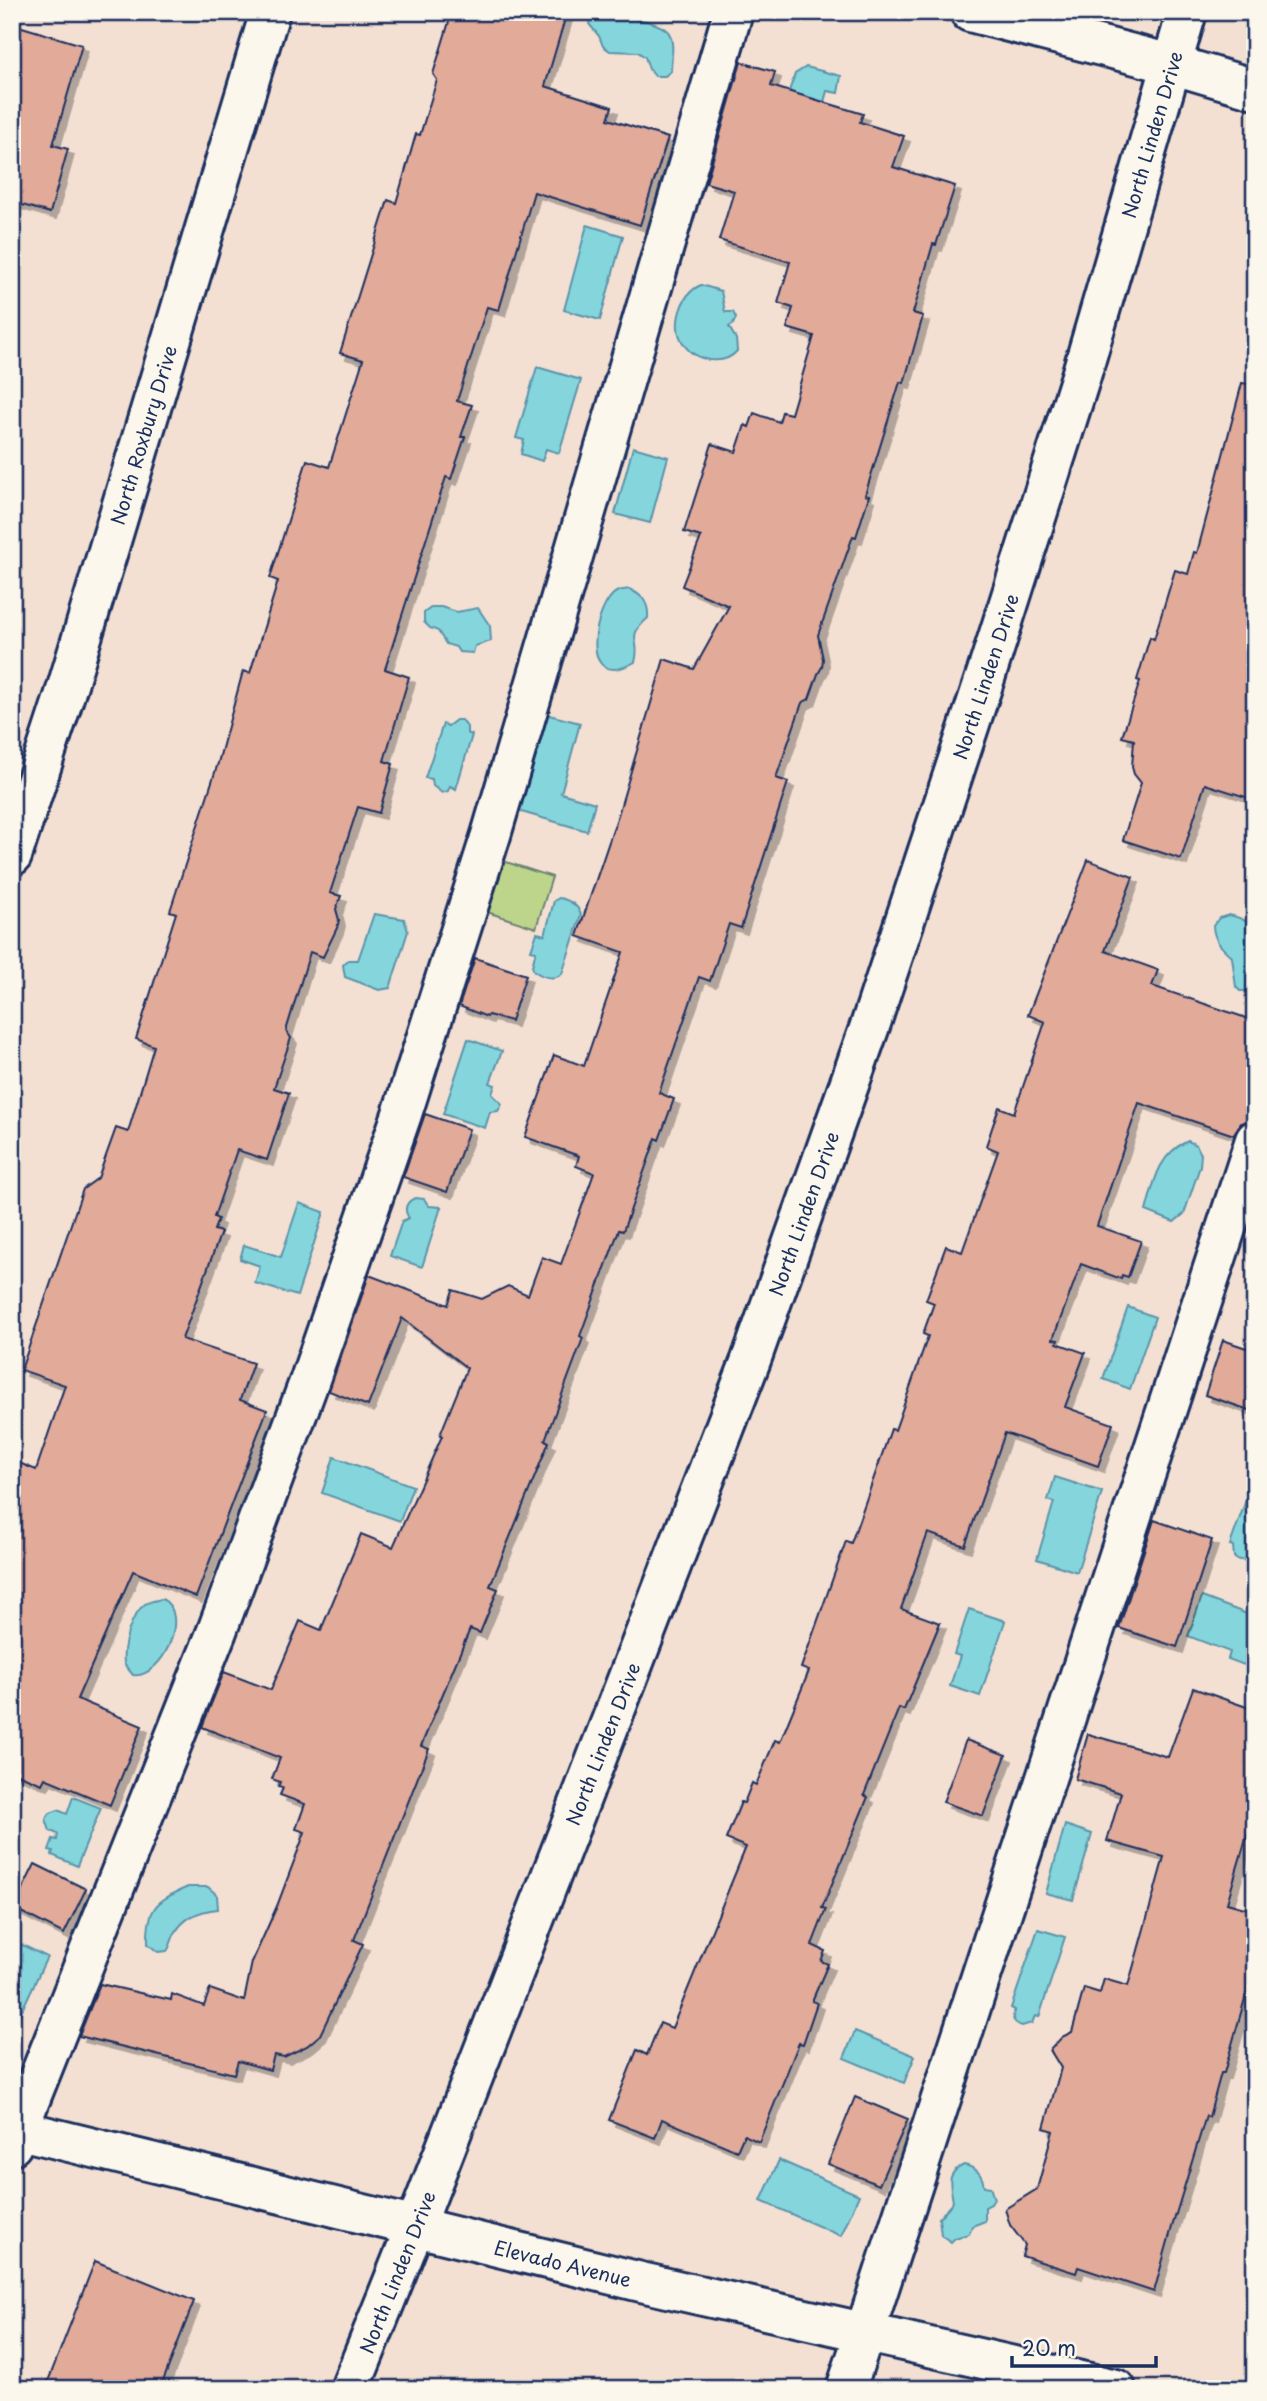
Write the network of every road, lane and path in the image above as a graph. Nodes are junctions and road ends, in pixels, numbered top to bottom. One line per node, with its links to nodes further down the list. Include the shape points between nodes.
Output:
1 (270, 12): 7 (street, North Roxbury Drive)
2 (733, 12): 9 (street, via 491,835 402,1114 217,1631)
3 (970, 12): 5 (street)
4 (1187, 12): 5 (street, North Linden Drive)
5 (1171, 64): 6 (street); 10 (street, North Linden Drive, via 1081,376 871,1023 751,1360)
6 (1255, 89)
7 (12, 856)
8 (1255, 1140): 11 (street)
9 (14, 2134): 10 (street, Elevado Avenue)
10 (415, 2227): 11 (street, Elevado Avenue); 12 (street, North Linden Drive)
11 (866, 2333): 13 (street); 14 (street, Elevado Avenue)
12 (349, 2389)
13 (846, 2389)
14 (1116, 2389)

